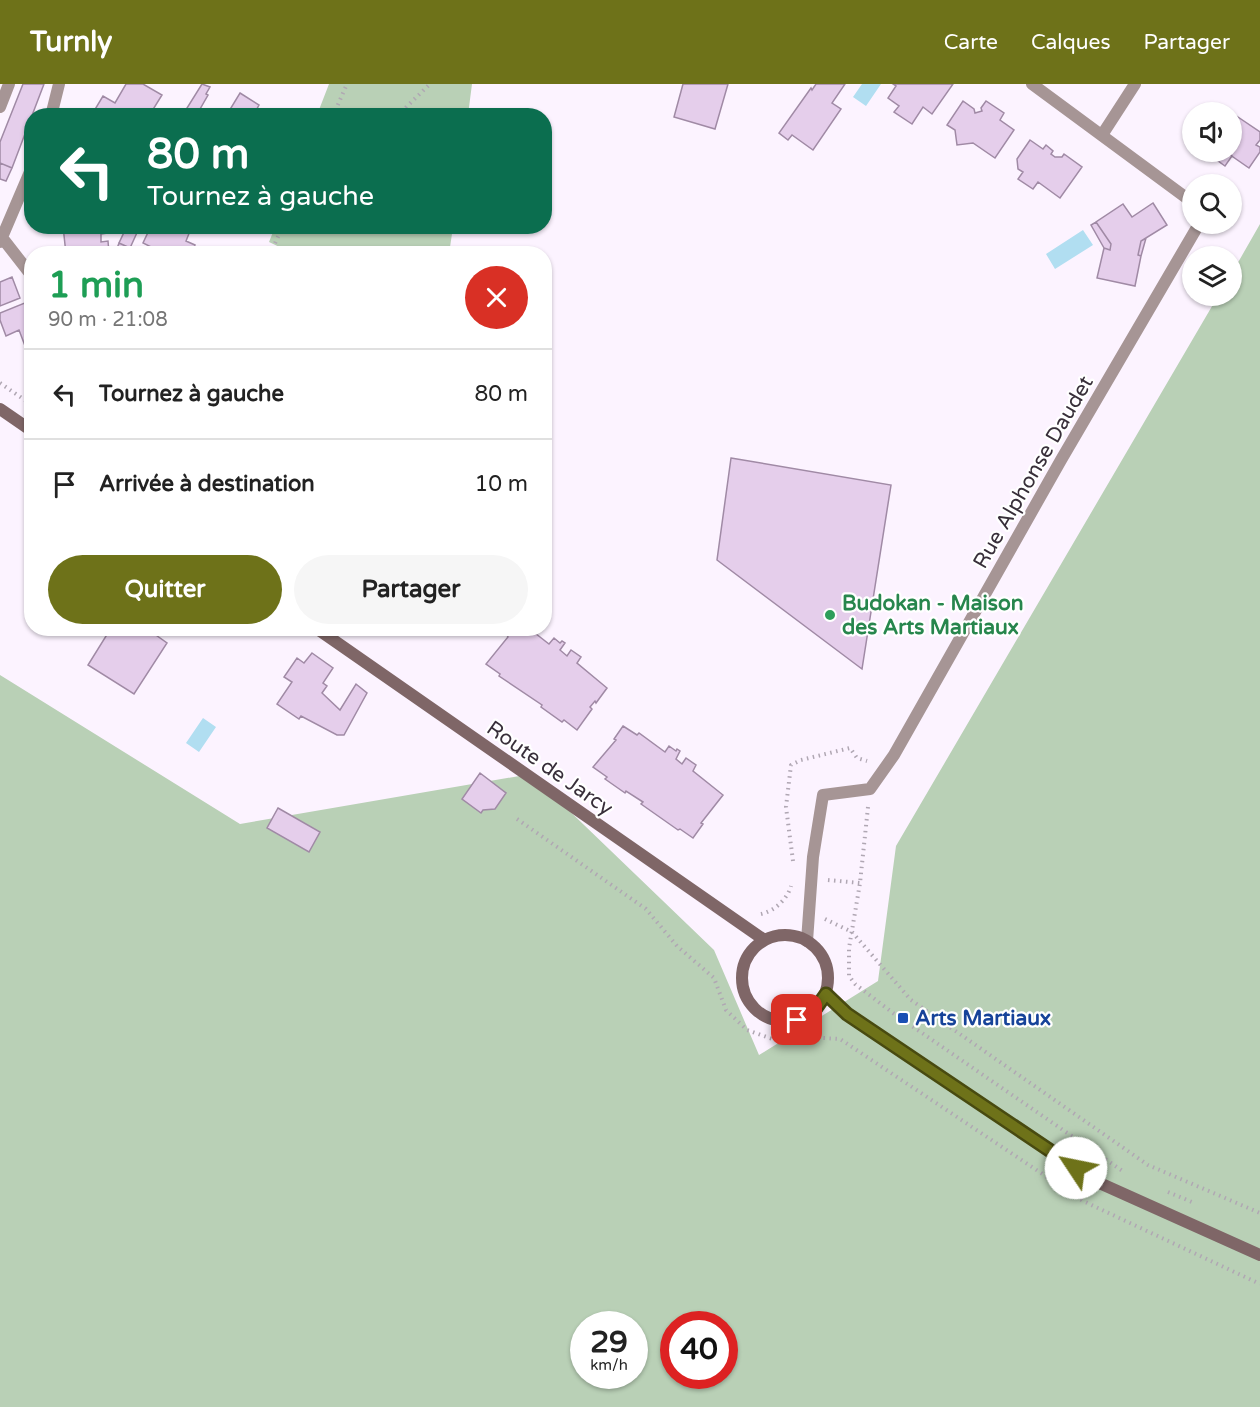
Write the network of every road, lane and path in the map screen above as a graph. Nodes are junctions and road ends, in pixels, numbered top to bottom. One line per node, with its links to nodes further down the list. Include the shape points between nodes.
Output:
1 (9, 84): 7 (street)
2 (59, 84): 8 (street)
3 (347, 84): 9 (path)
4 (430, 84): 10 (path)
5 (1032, 84): 11 (street)
6 (1135, 84): 11 (street)
7 (0, 107)
8 (53, 108)
9 (336, 108)
10 (405, 108)
11 (1102, 135): 13 (street)
12 (24, 185): 15 (street)
13 (1182, 195)
14 (1193, 234): 22 (street, Rue Alphonse Daudet, via 894,755)
15 (1, 238): 16 (street)
16 (24, 266)
17 (0, 383): 18 (path)
18 (24, 400)
19 (0, 409): 20 (street)
20 (24, 426)
21 (327, 636): 29 (street, Route de Jarcy)
22 (870, 789): 24 (path, via 872,763 857,758 850,748 791,765 786,807); 28 (path); 30 (street, via 823,795 813,856)
23 (517, 819): 37 (path, via 646,909 677,946 714,978 726,1010 747,1030 775,1040 840,1039 1083,1201)
24 (793, 863)
25 (783, 899): 26 (path)
26 (793, 904)
27 (822, 918): 28 (path)
28 (852, 932): 32 (path, via 849,976 855,984); 35 (path, via 910,1000 1148,1165)
29 (763, 939): 30 (street, via 792,935); 31 (street, via 745,961 742,977 744,992 753,1008 782,1022 797,1020 814,1011)
30 (807, 941): 31 (street, via 826,964)
31 (826, 994): 36 (street, via 847,1014 1095,1181)
32 (1130, 1176)
33 (1165, 1191): 34 (path)
34 (1195, 1203)
35 (1260, 1213)
36 (1260, 1255)
37 (1260, 1284)

